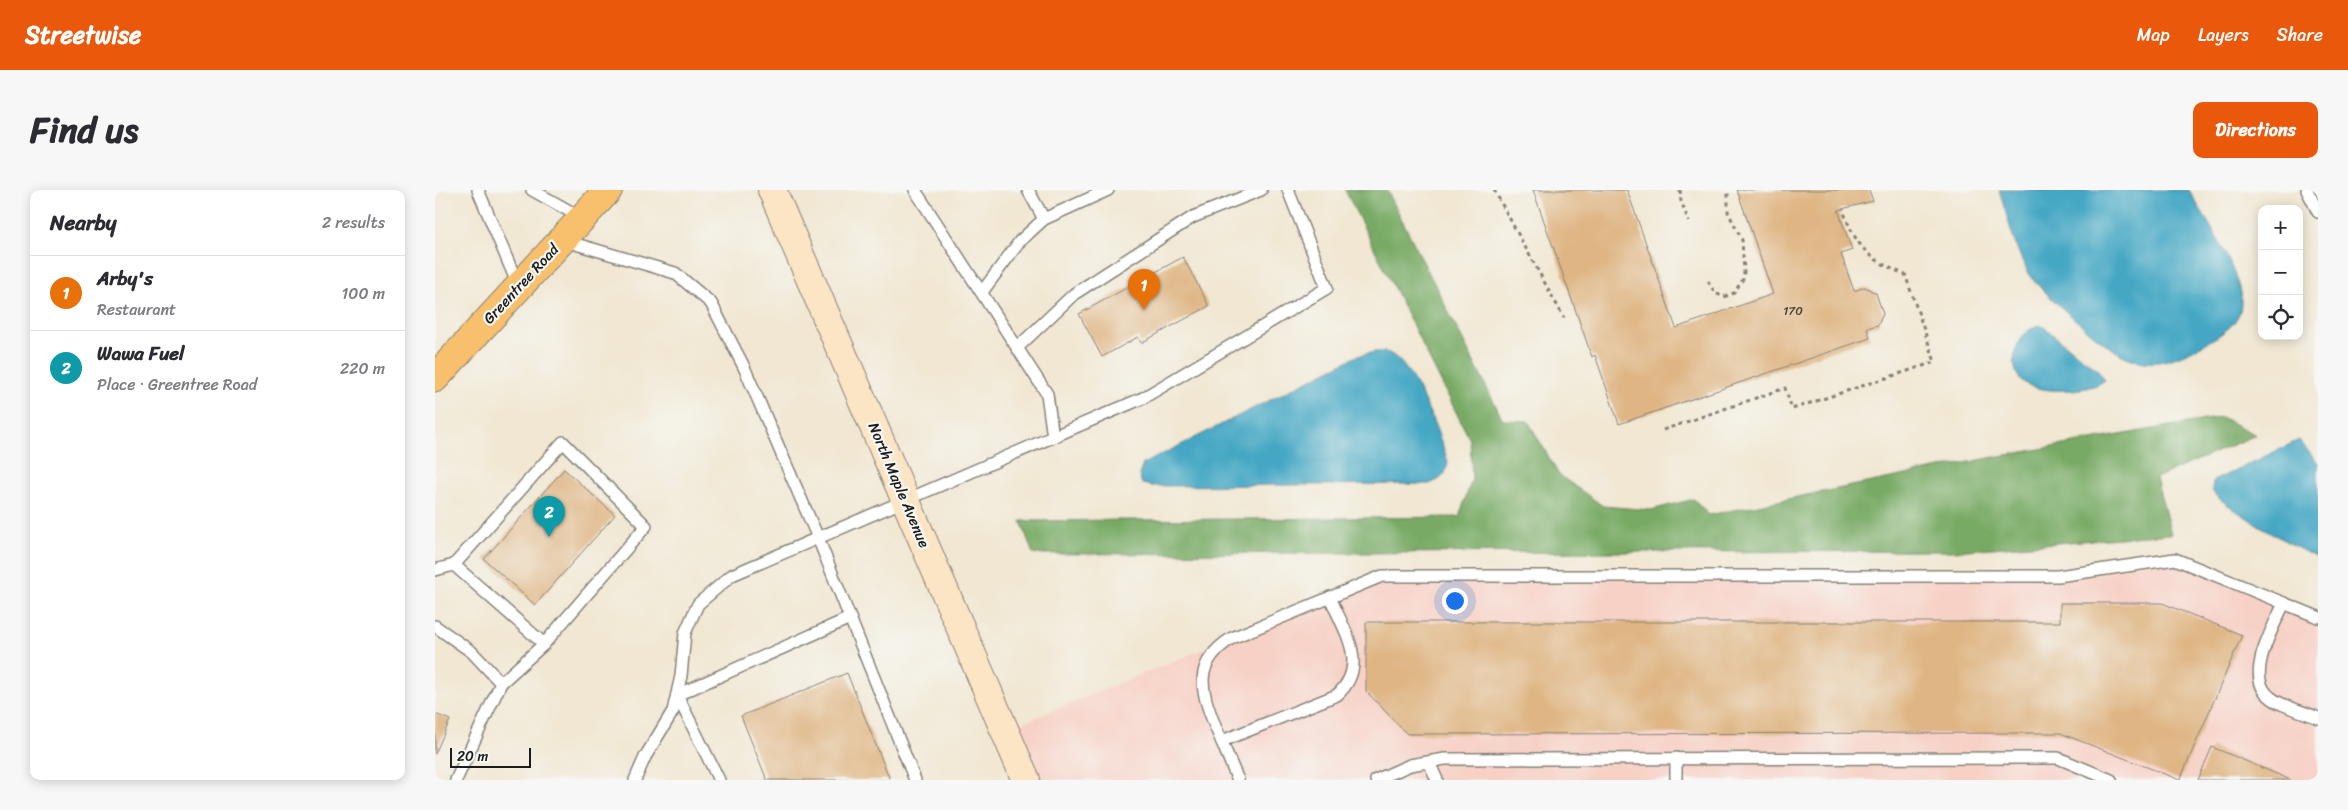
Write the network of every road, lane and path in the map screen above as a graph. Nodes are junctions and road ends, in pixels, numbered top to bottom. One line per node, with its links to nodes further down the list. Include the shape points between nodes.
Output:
1 (478, 190): 21 (lane)
2 (532, 190): 16 (lane)
3 (608, 190): 16 (main road, Greentree Road)
4 (773, 190): 28 (main road, North Maple Avenue)
5 (915, 190): 22 (lane)
6 (1028, 190): 17 (lane)
7 (1109, 190): 17 (lane)
8 (1261, 190): 24 (lane, via 1193,217 1082,289)
9 (1288, 190): 27 (lane, via 1327,288 1143,398)
10 (1494, 190): 23 (path)
11 (1679, 190): 18 (path)
12 (1728, 190): 20 (path, via 1728,212 1742,240 1743,280 1734,293 1724,297 1715,293)
13 (2312, 193): 15 (lane)
14 (1843, 209): 26 (path, via 1849,230 1861,247 1878,261 1905,274 1935,362 1792,409 1785,388)
15 (2318, 212)
16 (583, 218): 19 (main road, Greentree Road)
17 (1044, 219): 22 (lane, via 1020,241)
18 (1689, 222)
19 (562, 240): 21 (main road, Greentree Road); 29 (lane, via 675,273 711,303 744,367)
20 (1708, 281)
21 (519, 286): 25 (main road, Greentree Road)
22 (982, 292): 24 (lane)
23 (1564, 318)
24 (1017, 348): 27 (lane, via 1047,394)
25 (435, 378)
26 (1663, 430)
27 (1053, 437): 28 (lane)
28 (906, 500): 29 (lane); 48 (main road, North Maple Avenue)
29 (818, 538): 35 (lane); 39 (lane, via 732,575 698,604 685,633)
30 (454, 565): 31 (lane); 37 (lane); 37 (lane, via 563,442 646,526)
31 (435, 570)
32 (1330, 597): 33 (lane, via 1383,576 2058,576 2175,559); 41 (lane, via 1232,638 1209,657 1203,671 1202,686); 41 (lane, via 1353,654 1354,666 1345,687 1337,695)
33 (2284, 603): 34 (lane); 40 (lane, via 2260,663 2259,680 2274,700)
34 (2318, 617)
35 (850, 618): 39 (lane); 47 (lane)
36 (435, 626): 38 (lane, via 472,652)
37 (544, 644): 38 (lane)
38 (501, 683): 44 (lane)
39 (677, 695): 45 (lane, via 673,711); 46 (lane)
40 (2318, 718)
41 (1222, 741): 49 (lane)
42 (1676, 758): 43 (lane, via 1445,759); 52 (lane); 53 (lane, via 2059,758)
43 (1429, 762): 50 (lane, via 1410,765); 51 (lane)
44 (456, 780)
45 (635, 780)
46 (719, 780)
47 (915, 780)
48 (1026, 780)
49 (1238, 780)
50 (1375, 780)
51 (1437, 780)
52 (1676, 780)
53 (2111, 780)

